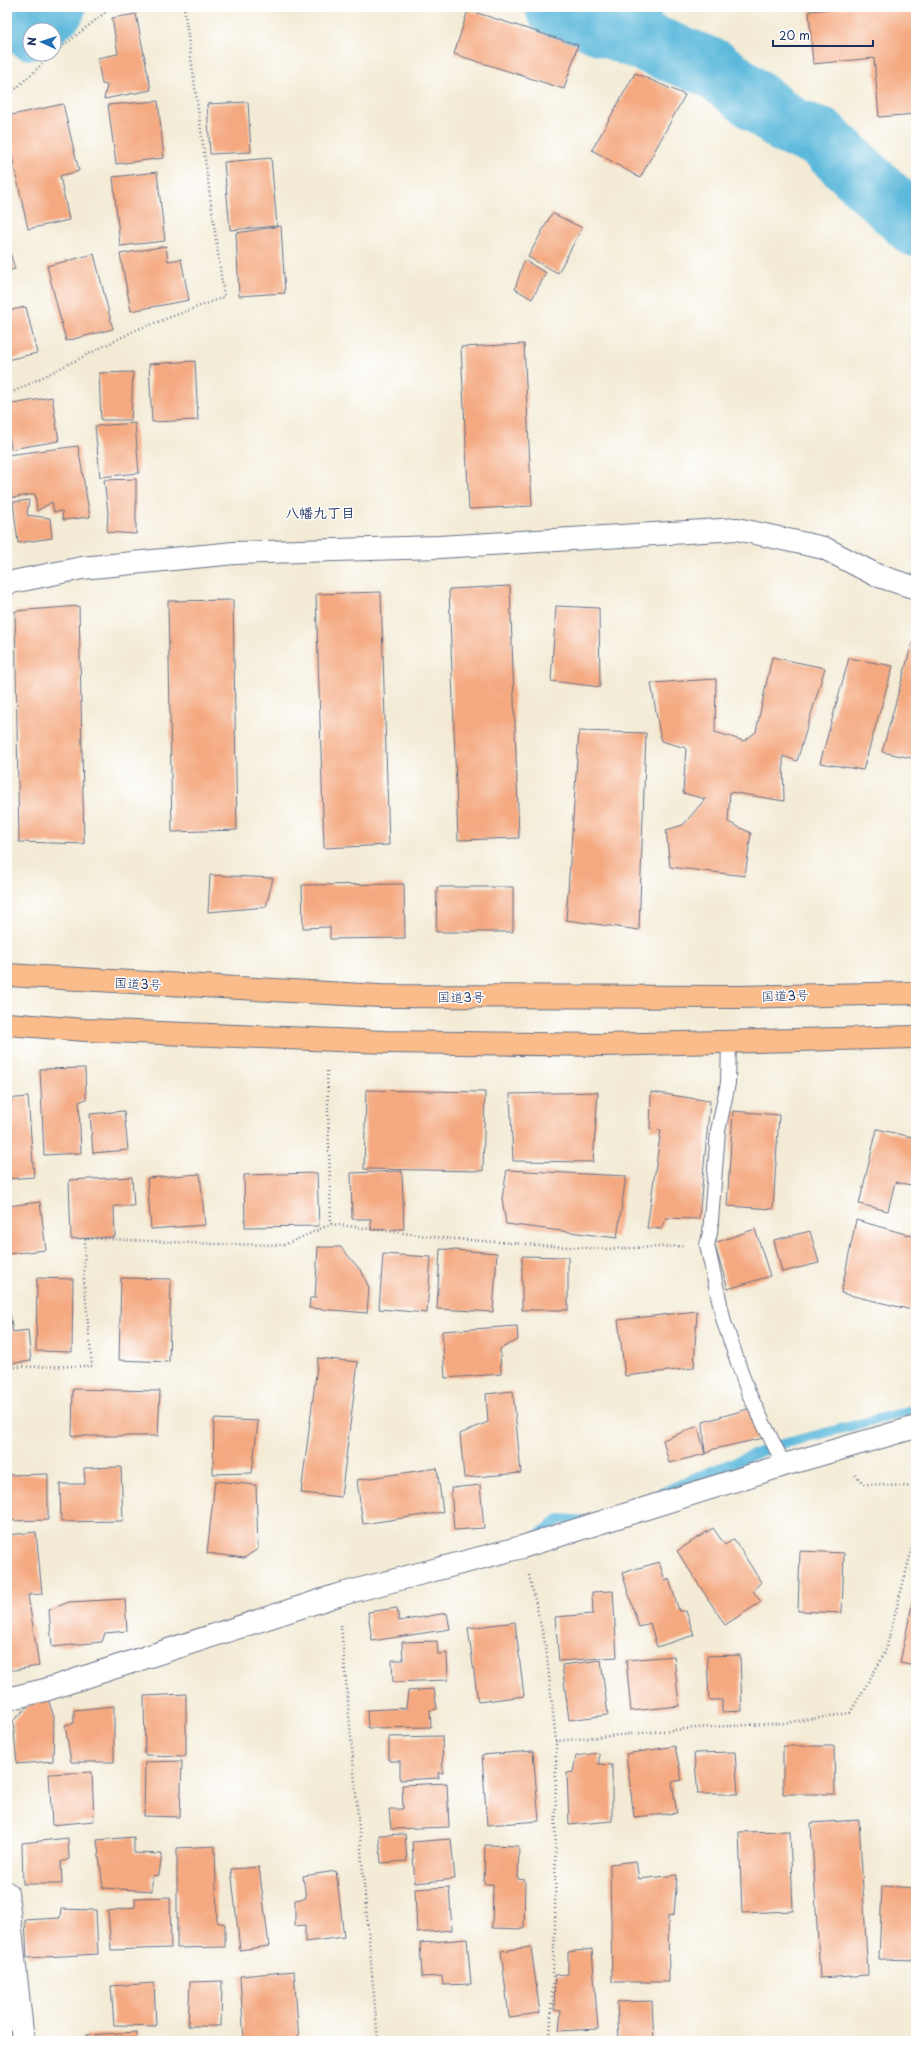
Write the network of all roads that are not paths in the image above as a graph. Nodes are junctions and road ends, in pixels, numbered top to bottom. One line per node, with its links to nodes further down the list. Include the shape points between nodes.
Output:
1 (7, 584): 2 (street, via 82,568 234,553 439,548 737,529 824,548 876,575)
2 (916, 588)
3 (7, 975): 4 (highway, 国道3号, via 380,996 740,997)
4 (916, 993)
5 (7, 1024): 7 (highway, via 85,1030 327,1039 602,1046)
6 (916, 1037): 7 (highway)
7 (729, 1042): 9 (lane, via 728,1083 718,1131 707,1245 724,1322 748,1392)
8 (916, 1427): 9 (street)
9 (784, 1465): 10 (street, via 522,1547 338,1595 52,1688)
10 (7, 1699)
11 (7, 1893): 12 (street)
12 (23, 2041)

